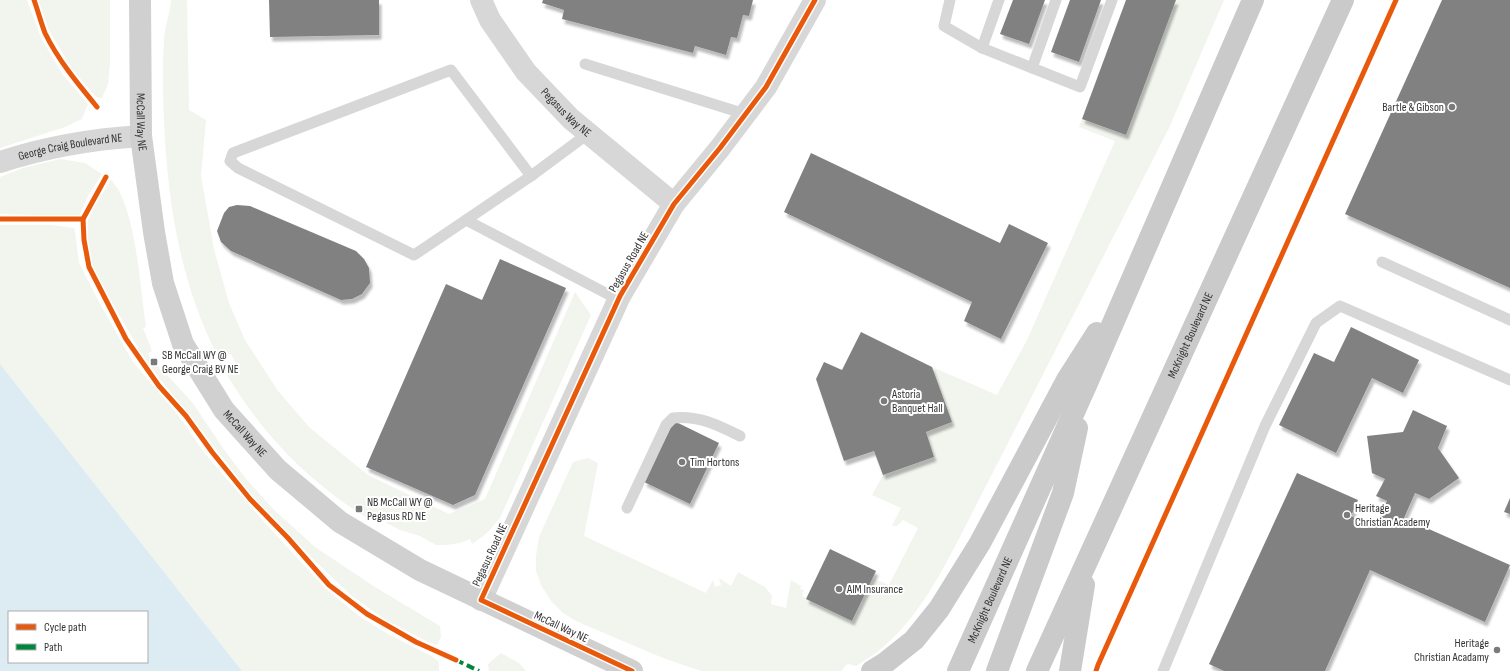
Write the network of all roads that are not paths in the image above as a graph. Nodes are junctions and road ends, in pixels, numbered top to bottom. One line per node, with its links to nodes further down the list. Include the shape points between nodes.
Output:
1 (140, 0): 15 (street, McCall Way NE)
2 (481, 0): 14 (street, Pegasus Way NE, via 490,20 526,72)
3 (814, 0): 13 (street, Pegasus Road NE, via 766,87)
4 (999, 0): 10 (lane)
5 (1056, 0): 12 (lane)
6 (1112, 0): 12 (lane, via 1080,87)
7 (1253, 0): 21 (main road, McKnight Boulevard NE)
8 (1343, 0): 28 (main road, McKnight Boulevard NE)
9 (948, 1): 10 (lane, via 944,26)
10 (982, 48): 12 (lane)
11 (585, 64): 13 (lane)
12 (1032, 68)
13 (745, 114): 18 (street, Pegasus Road NE)
14 (589, 134): 17 (lane); 18 (street, Pegasus Way NE)
15 (141, 136): 16 (street, George Craig Boulevard NE, via 103,138 29,153); 29 (street, McCall Way NE, via 163,283 183,344 224,410 278,470 340,522 420,570)
16 (0, 162)
17 (531, 176): 19 (lane); 19 (lane, via 451,70 232,153 230,161 238,168 414,255)
18 (674, 204): 22 (street, Pegasus Road NE)
19 (466, 220): 22 (lane)
20 (1382, 262): 23 (lane)
21 (1132, 278): 25 (main road, McKnight Boulevard NE); 31 (main road, via 1067,380 980,543 939,609 914,640)
22 (619, 300): 29 (street, Pegasus Road NE)
23 (1510, 320)
24 (1510, 380): 36 (lane, via 1340,306 1316,323 1265,426)
25 (1087, 384): 32 (main road, McKnight Boulevard NE); 33 (main road, via 1063,493)
26 (740, 436): 27 (lane, via 699,418 673,418 666,425)
27 (627, 508)
28 (1089, 556): 34 (main road, McKnight Boulevard NE); 35 (main road)
29 (481, 600): 30 (street, McCall Way NE)
30 (632, 671)
31 (872, 671)
32 (958, 671)
33 (997, 671)
34 (1037, 671)
35 (1070, 671)
36 (1162, 671)

